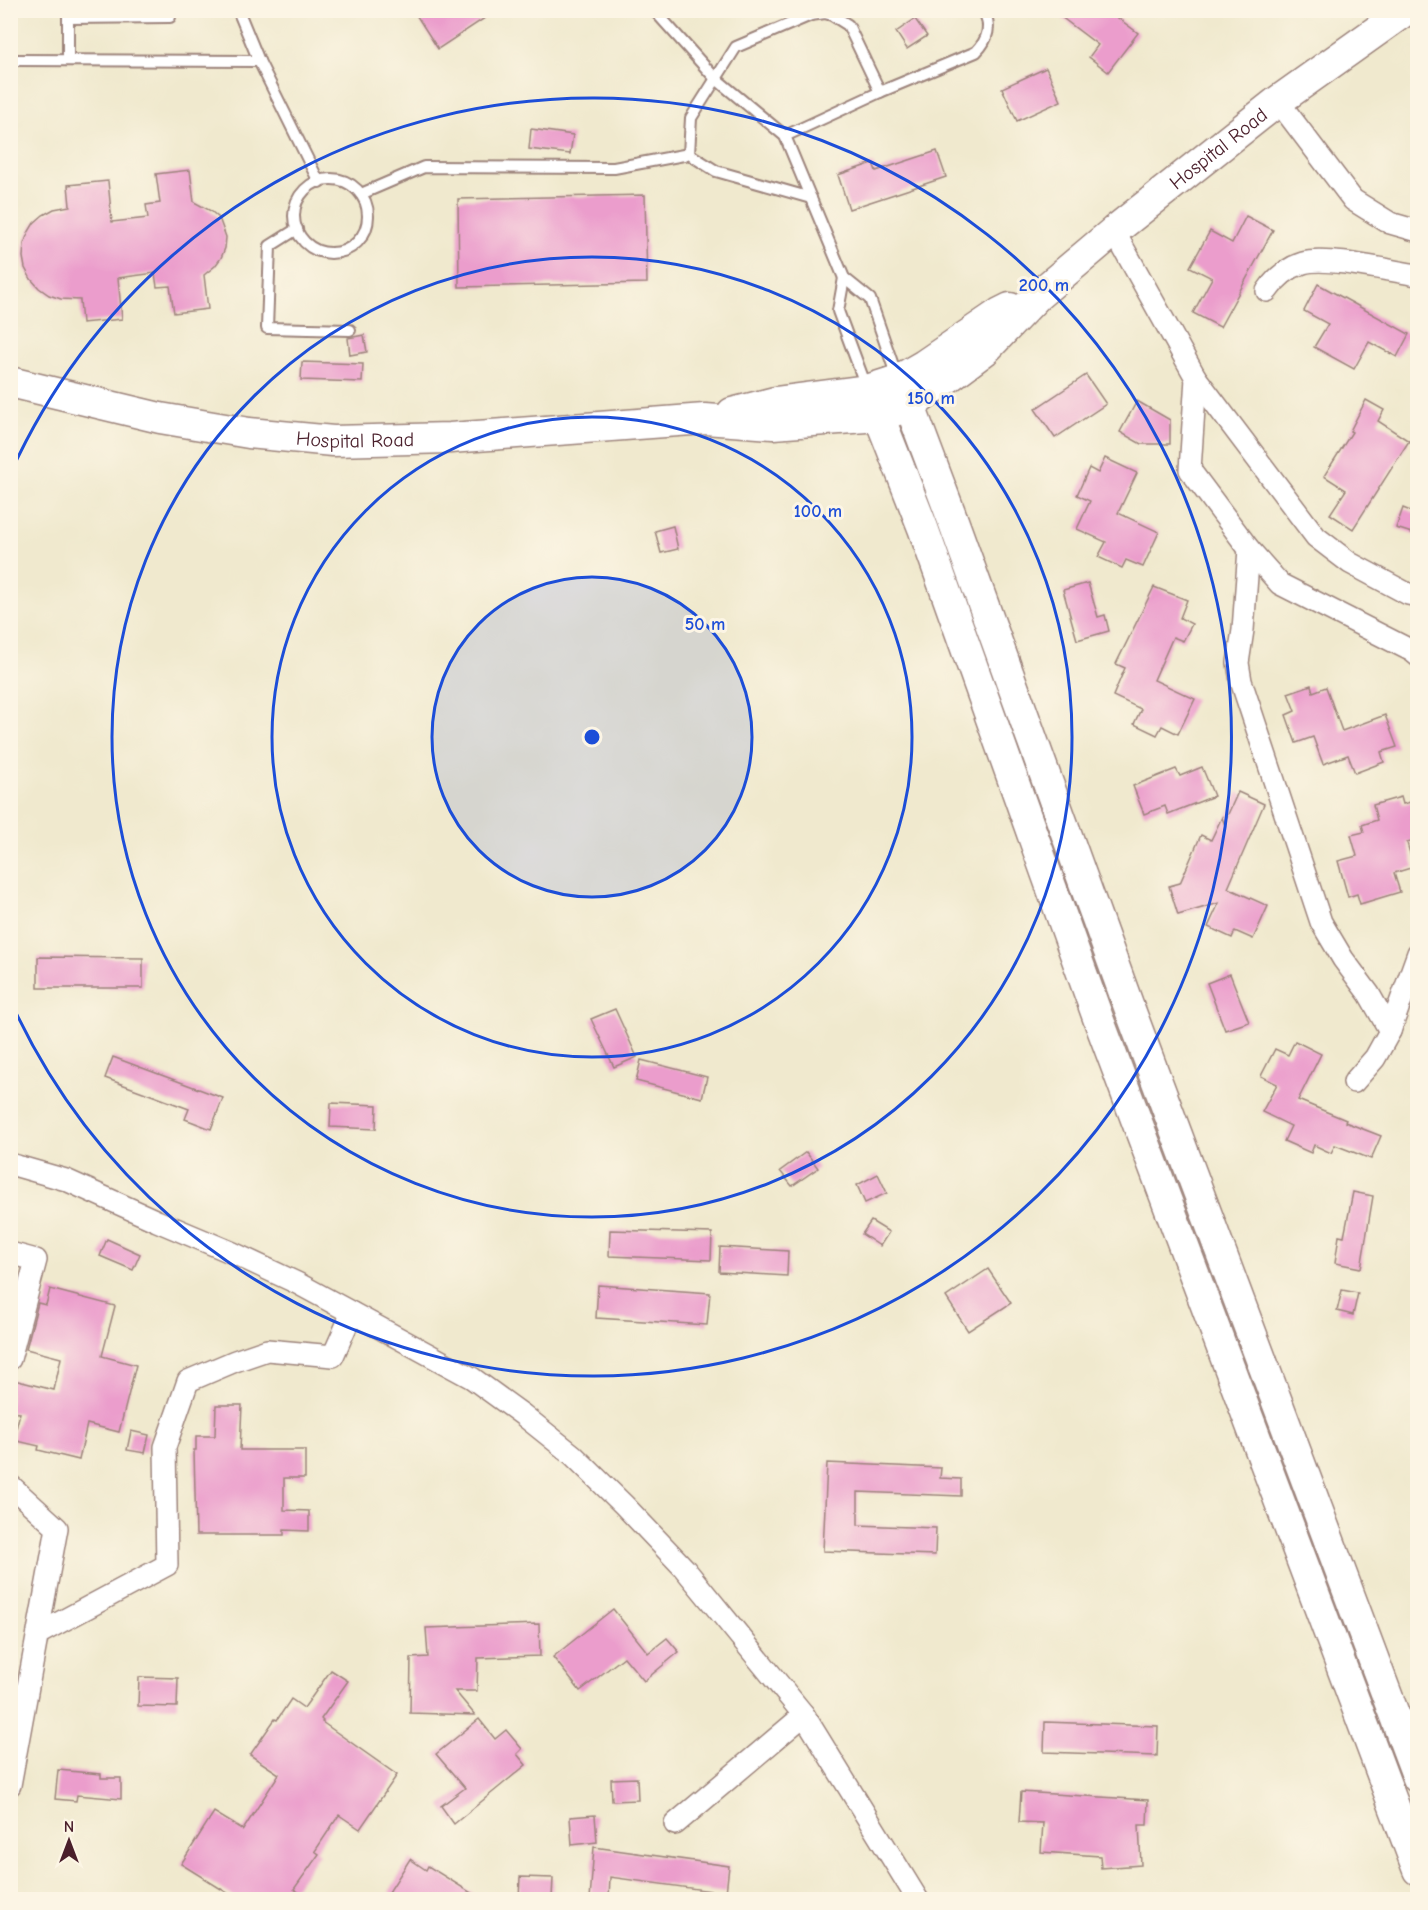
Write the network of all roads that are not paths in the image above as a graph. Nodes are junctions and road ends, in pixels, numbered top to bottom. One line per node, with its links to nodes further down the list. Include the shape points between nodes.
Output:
1 (238, 10): 9 (lane)
2 (654, 10): 10 (lane)
3 (983, 10): 11 (lane, via 988,33 976,52)
4 (1406, 10): 12 (street, Hospital Road)
5 (68, 14): 6 (lane); 8 (lane)
6 (170, 17)
7 (10, 60): 8 (lane)
8 (68, 60): 9 (lane)
9 (259, 61): 15 (lane)
10 (715, 78): 11 (lane, via 736,48 811,15 825,13 848,24); 13 (lane); 14 (lane, via 691,118)
11 (880, 92): 13 (lane)
12 (1278, 100): 19 (street, Hospital Road); 20 (street, via 1353,200 1390,223)
13 (784, 136): 17 (lane)
14 (689, 154): 16 (lane, via 614,168 424,167); 17 (lane, via 716,171)
15 (319, 182): 16 (lane, via 342,181); 18 (lane, via 301,195 294,217)
16 (361, 194): 18 (lane, via 369,215 367,227 354,246 344,251 321,252 310,247)
17 (811, 198): 22 (lane)
18 (297, 229): 24 (lane, via 270,246 267,328)
19 (1114, 231): 25 (street); 27 (street, Hospital Road, via 1037,296 984,351)
20 (1418, 231)
21 (1418, 275): 23 (street, via 1314,261 1291,268)
22 (843, 278): 27 (lane, via 870,299); 28 (lane, via 838,311)
23 (1267, 291)
24 (350, 330)
25 (1196, 378): 31 (street, via 1190,471); 32 (street, via 1316,537 1350,563)
26 (10, 382): 28 (street, Hospital Road, via 160,418 249,433 333,441 450,438 705,419 773,424)
27 (904, 393): 28 (street, Hospital Road); 29 (street)
28 (873, 403): 30 (street)
29 (951, 515): 30 (street); 35 (street)
30 (923, 528): 36 (street)
31 (1249, 549): 33 (street, via 1280,584); 37 (street, via 1239,663 1241,681 1321,922)
32 (1418, 596)
33 (1418, 656)
34 (1418, 953): 37 (street)
35 (1129, 1007): 36 (street); 44 (street)
36 (1098, 1018): 45 (street)
37 (1390, 1031): 38 (street, via 1375,1058)
38 (1354, 1082)
39 (10, 1164): 41 (street, via 66,1180 233,1253)
40 (10, 1253): 42 (street, via 36,1260)
41 (352, 1313): 46 (street, via 333,1356 267,1350 188,1381 165,1447 167,1565); 47 (street, via 472,1378 573,1455 684,1568)
42 (10, 1359)
43 (10, 1485): 46 (street, via 57,1528)
44 (1310, 1493): 45 (street); 48 (street)
45 (1279, 1505): 51 (street)
46 (38, 1634): 49 (street)
47 (804, 1715): 50 (street); 52 (street)
48 (1418, 1778)
49 (10, 1785)
50 (675, 1824)
51 (1418, 1870)
52 (918, 1899)

